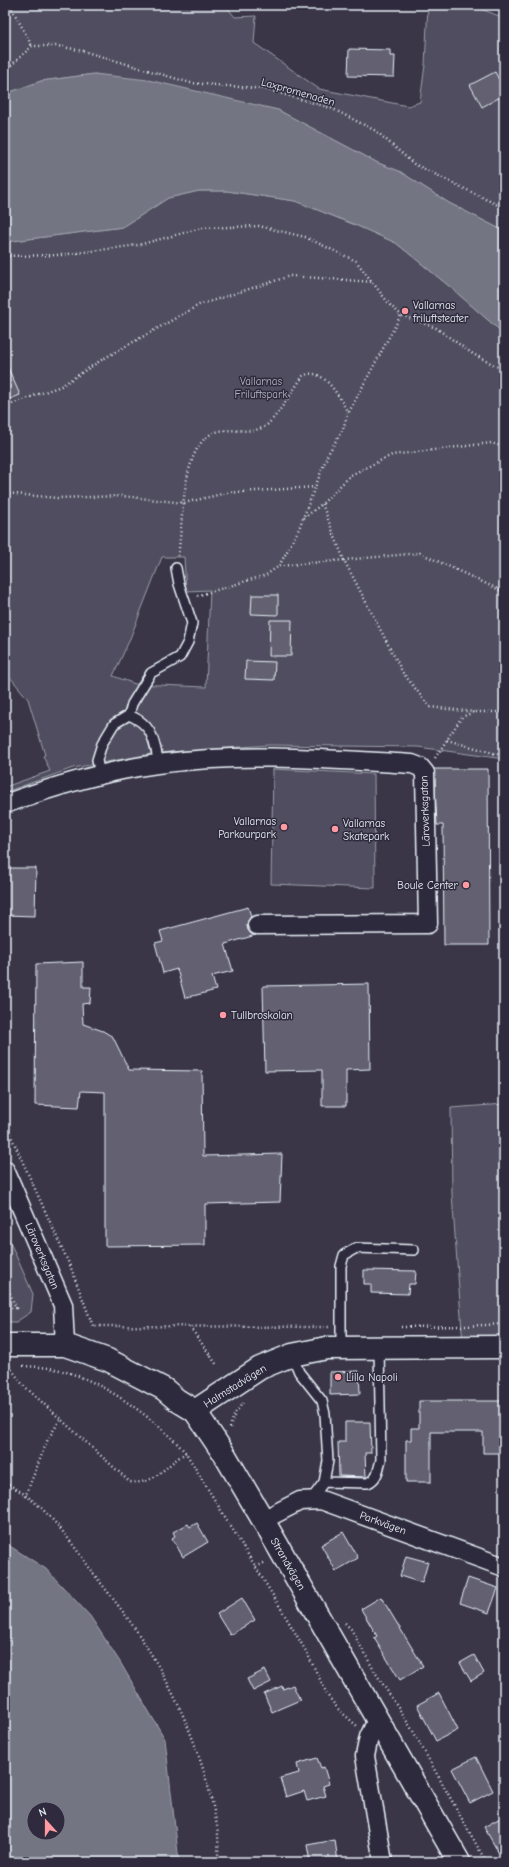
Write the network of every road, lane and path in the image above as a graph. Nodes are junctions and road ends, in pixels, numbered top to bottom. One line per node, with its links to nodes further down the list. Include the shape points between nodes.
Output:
1 (10, 5): 2 (path)
2 (32, 46): 3 (path); 4 (path, Laxpromenaden, via 64,47 191,83 265,89 331,108 376,131 414,164)
3 (5, 71)
4 (504, 208)
5 (5, 256): 6 (path, via 61,255 138,245 202,228 259,226 305,236 356,261)
6 (372, 282): 7 (path); 9 (path, via 290,276 199,305 103,359 61,386)
7 (401, 315): 8 (path, via 436,328 473,354); 10 (path)
8 (504, 370)
9 (5, 408)
10 (348, 413): 12 (path); 14 (path, via 337,392 319,375 308,373 303,376 266,427 255,431 227,430 208,436 197,449 189,467)
11 (504, 446): 15 (path, via 491,443 392,455 351,475)
12 (315, 487): 14 (path, via 226,493); 16 (path)
13 (5, 493): 14 (path, via 57,498 122,496)
14 (184, 503): 19 (path)
15 (322, 504): 16 (path); 17 (path)
16 (303, 519): 18 (path)
17 (344, 560): 18 (path); 20 (path, via 420,553); 22 (path, via 403,673 430,707)
18 (279, 566): 21 (path, via 266,575)
19 (176, 568): 21 (lane)
20 (504, 592)
21 (184, 599): 24 (lane, via 192,623 188,642 180,657 152,673 132,704)
22 (474, 712): 23 (path); 25 (path, via 462,717)
23 (504, 712)
24 (129, 715): 27 (lane, via 140,719 149,728); 29 (lane, via 114,724 102,744 97,760)
25 (447, 740): 26 (path); 28 (path)
26 (504, 756)
27 (159, 764): 28 (street, Läroverksgatan, via 232,758 304,757 412,764 420,767); 29 (street, Läroverksgatan)
28 (425, 774): 31 (street, Läroverksgatan, via 428,924)
29 (100, 776): 30 (street, Läroverksgatan, via 52,787)
30 (5, 804)
31 (257, 925)
32 (5, 1123): 44 (path, via 71,1268 93,1326 189,1326)
33 (5, 1170): 37 (street, Läroverksgatan, via 63,1305)
34 (414, 1250): 39 (lane, via 356,1248 344,1255 341,1266)
35 (5, 1282): 36 (path, via 16,1308)
36 (5, 1308)
37 (65, 1345): 42 (main road, Halmstadvägen); 45 (main road, Halmstadvägen, via 138,1374)
38 (504, 1347): 40 (main road, Halmstadvägen)
39 (341, 1348): 40 (main road, Halmstadvägen); 41 (main road, Halmstadvägen)
40 (379, 1348): 48 (lane, via 378,1474 368,1483)
41 (292, 1355): 45 (main road, Halmstadvägen, via 260,1368); 48 (lane, via 299,1372 322,1401 328,1461)
42 (8, 1357): 46 (path, via 23,1385)
43 (20, 1365): 47 (path, via 64,1371 97,1386 170,1434)
44 (217, 1365)
45 (195, 1411): 52 (main road, Strandvägen)
46 (60, 1420): 47 (path, via 130,1482 138,1483 151,1479); 50 (path, via 48,1439)
47 (186, 1453): 55 (path, via 280,1607 328,1696 338,1708)
48 (324, 1482): 51 (lane)
49 (5, 1483): 50 (path)
50 (25, 1497): 56 (path, via 40,1507 62,1531 143,1640 173,1693 199,1753 217,1827)
51 (310, 1501): 52 (street, Parkvägen, via 300,1501); 53 (street, Parkvägen, via 321,1500)
52 (263, 1520): 55 (main road, Strandvägen)
53 (504, 1567)
54 (375, 1672): 59 (path, via 413,1731)
55 (373, 1728): 57 (street, via 365,1756); 58 (main road, Strandvägen)
56 (218, 1862)
57 (383, 1862)
58 (459, 1862)
59 (486, 1862)

